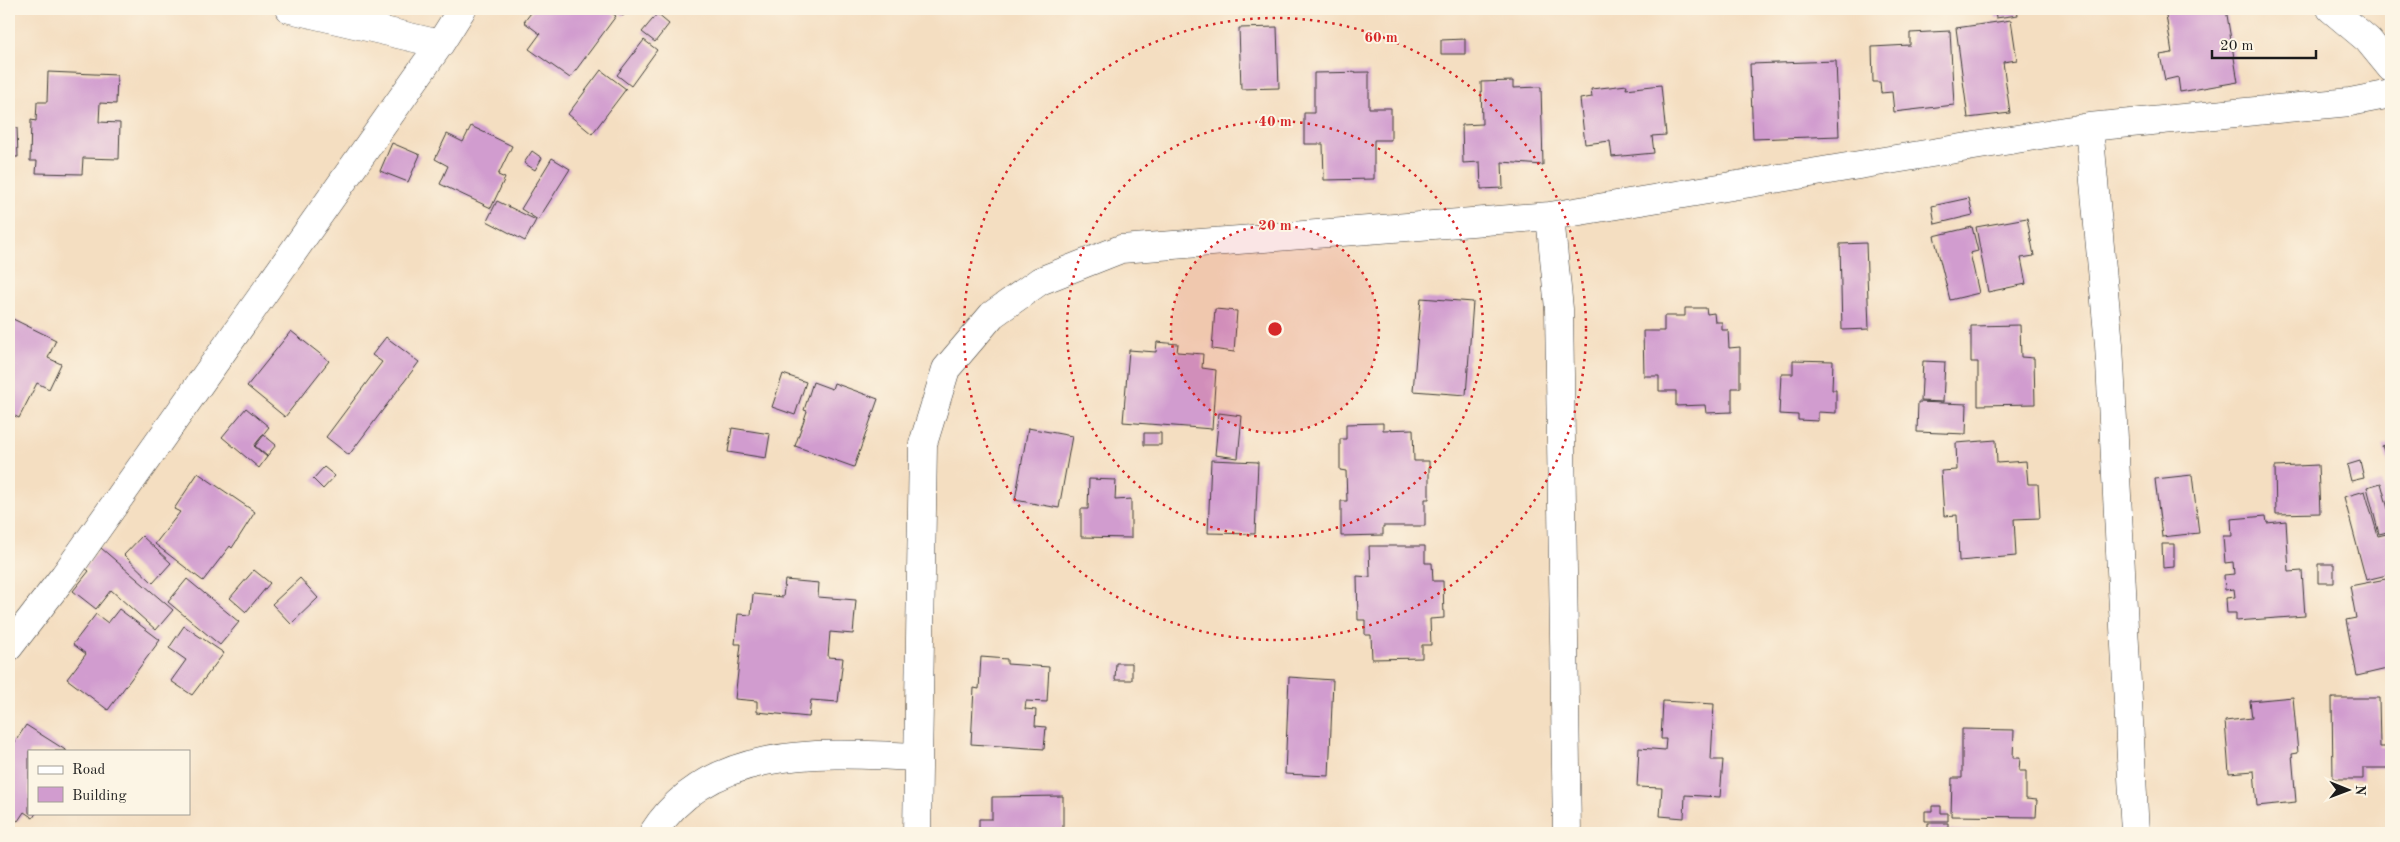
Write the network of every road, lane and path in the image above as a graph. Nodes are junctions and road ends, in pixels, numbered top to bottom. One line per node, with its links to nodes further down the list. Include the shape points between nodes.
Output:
1 (290, 9): 4 (street)
2 (462, 9): 4 (street)
3 (2331, 9): 5 (street, via 2368,40)
4 (440, 44): 9 (street, via 64,576)
5 (2391, 68)
6 (2391, 94): 7 (street, via 2350,102)
7 (2089, 127): 8 (street); 14 (street, via 2110,345)
8 (1550, 216): 10 (street, via 1121,249 1040,281 992,315 946,369 923,444); 13 (street, via 1560,309)
9 (9, 647)
10 (918, 757): 11 (street, via 797,755 756,762 704,784 665,814); 12 (street)
11 (653, 833)
12 (917, 833)
13 (1574, 833)
14 (2135, 833)

